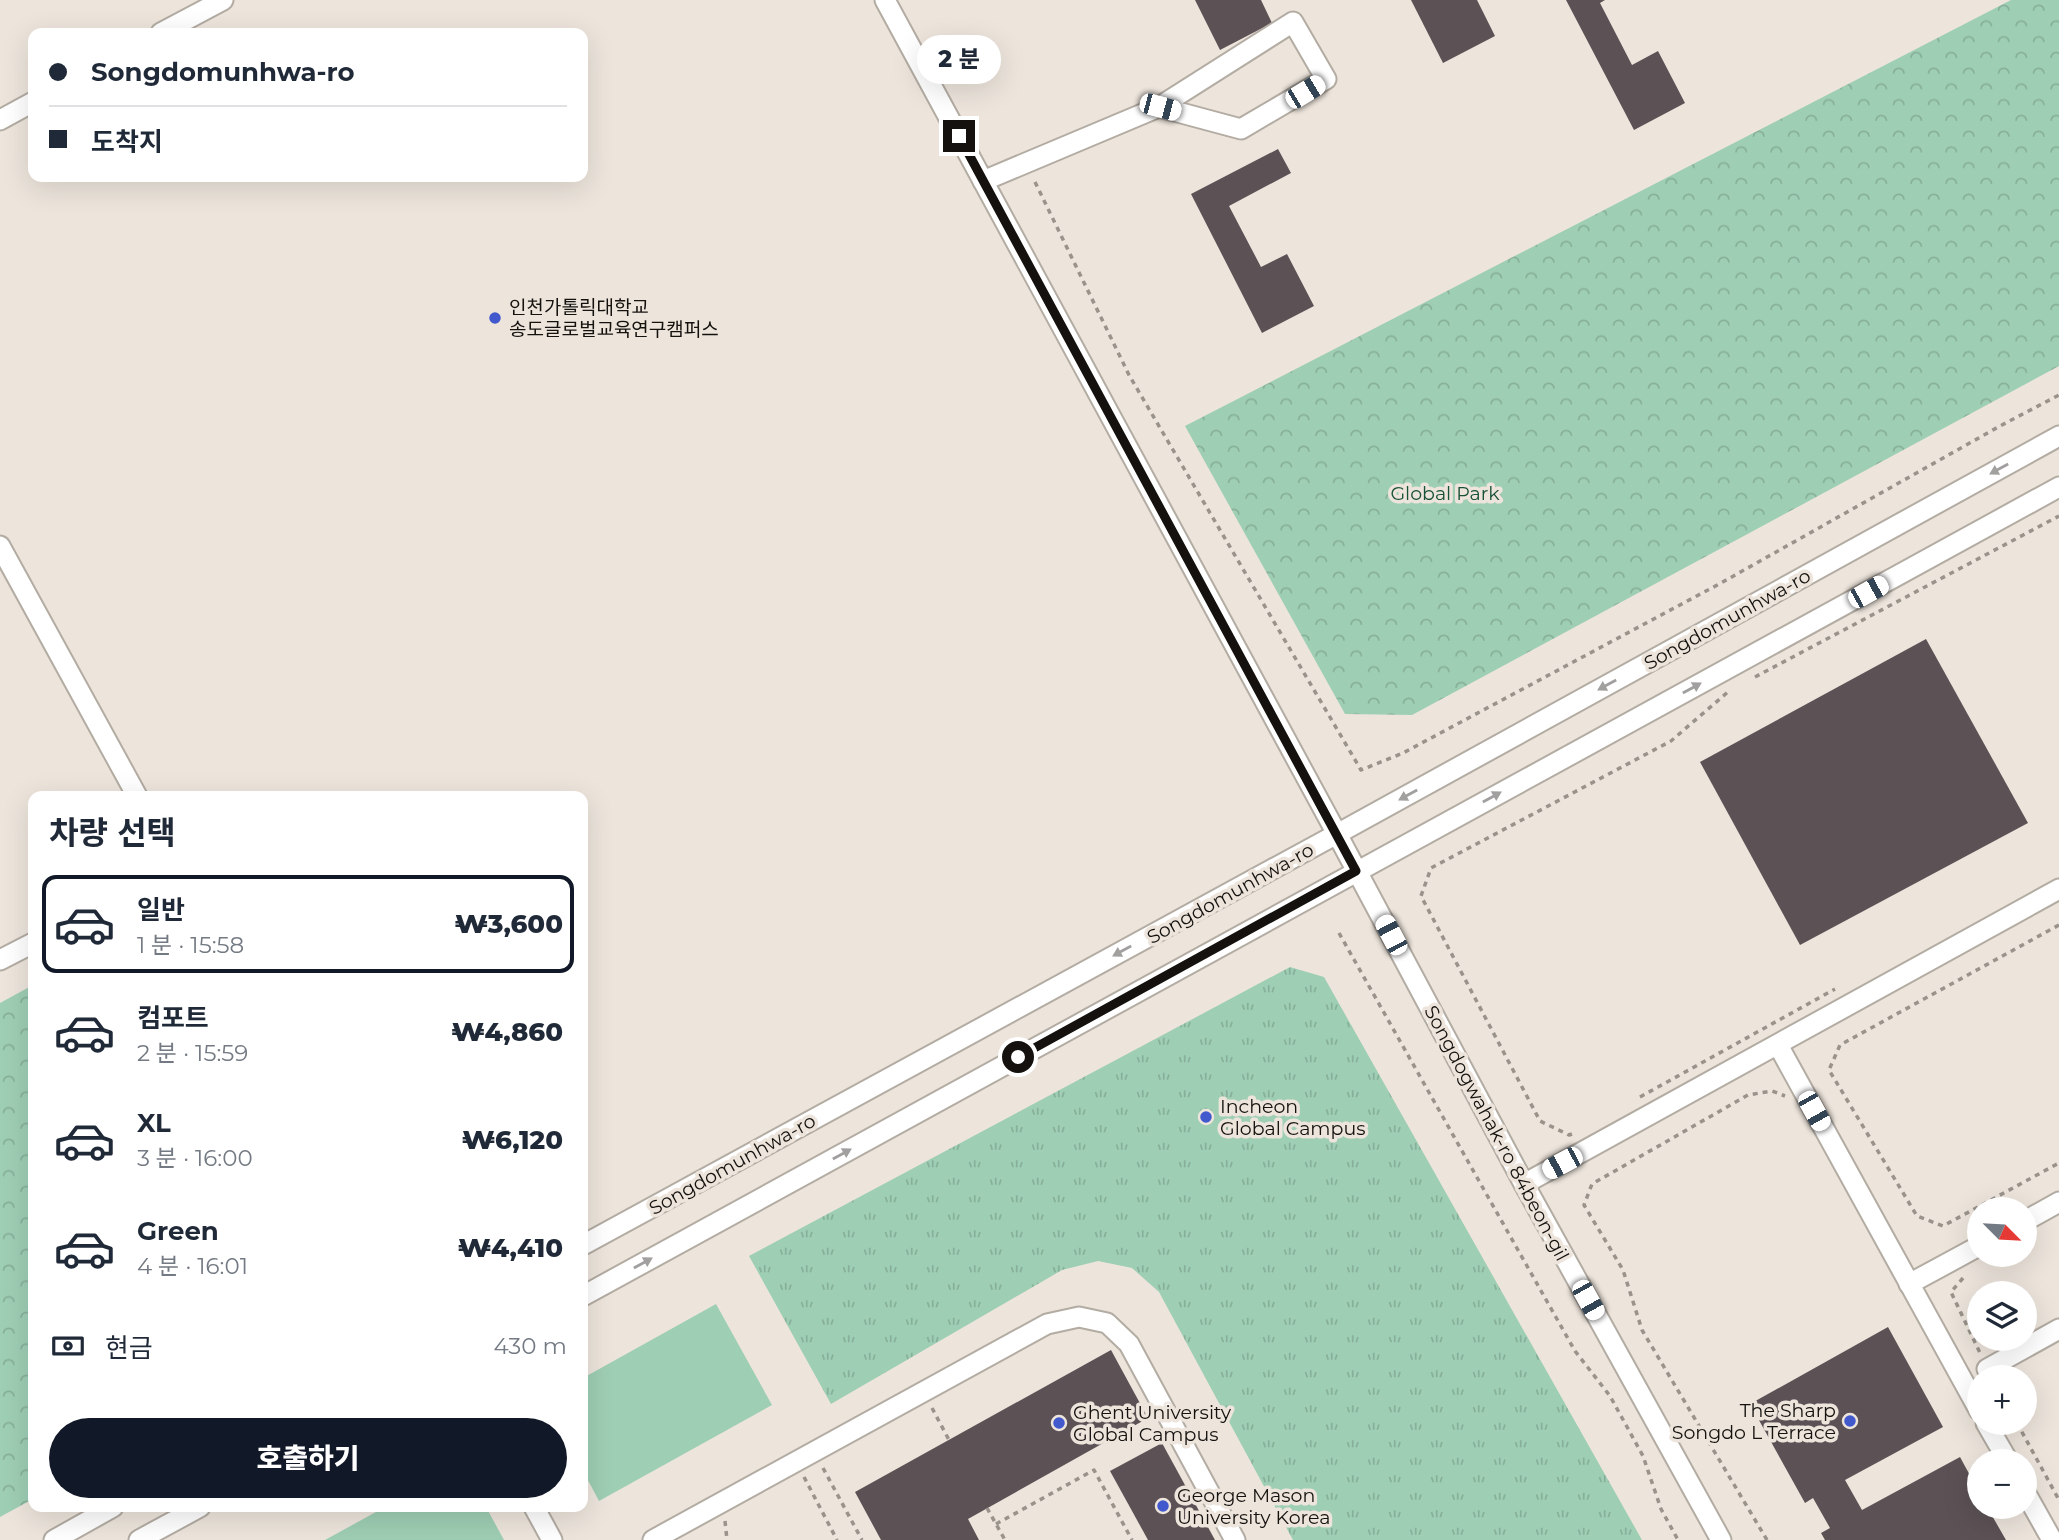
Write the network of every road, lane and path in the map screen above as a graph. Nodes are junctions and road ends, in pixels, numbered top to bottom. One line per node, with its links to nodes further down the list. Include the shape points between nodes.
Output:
1 (223, 0): 3 (street)
2 (885, 0): 7 (street, Songdogwahak-ro 84beon-gil)
3 (170, 28)
4 (28, 105): 6 (street)
5 (1160, 107): 5 (street, via 1241,130 1326,79 1293,22); 7 (street)
6 (0, 120)
7 (983, 181): 17 (street, Songdogwahak-ro 84beon-gil)
8 (1035, 182): 9 (path, via 1129,375 1361,770 1403,753 1721,583)
9 (2059, 395)
10 (2059, 436): 17 (street, Songdomunhwa-ro, one-way to 17)
11 (2059, 487): 18 (street, one-way to 11)
12 (2059, 516): 14 (path)
13 (0, 546): 16 (street)
14 (1753, 679)
15 (1740, 685): 28 (path, via 1671,741 1431,868 1420,896 1541,1121 1569,1135)
16 (133, 791)
17 (1337, 834): 18 (street, Songdogwahak-ro 84beon-gil); 33 (street, Songdomunhwa-ro, one-way to 33)
18 (1356, 871): 30 (street, Songdogwahak-ro 84beon-gil); 37 (street, one-way to 18)
19 (2059, 889): 25 (street)
20 (2059, 925): 29 (path, via 1840,1045 1829,1070 1917,1216 1943,1226)
21 (1339, 933): 63 (path, via 1575,1350 1610,1396 1643,1456 1661,1509)
22 (28, 946): 23 (street)
23 (0, 960)
24 (1828, 992): 27 (path)
25 (1778, 1045): 30 (street); 35 (street)
26 (1788, 1096): 65 (path, via 1772,1091 1748,1095 1592,1184 1584,1205 1623,1270 1642,1330)
27 (1639, 1097)
28 (1581, 1129)
29 (2059, 1163)
30 (1524, 1184): 64 (street, Songdogwahak-ro 84beon-gil)
31 (2059, 1202): 32 (street)
32 (2037, 1214)
33 (588, 1242)
34 (1967, 1253): 35 (street)
35 (1909, 1284): 41 (street)
36 (1951, 1292): 39 (path)
37 (588, 1293)
38 (2059, 1329): 40 (street)
39 (1986, 1365)
40 (1993, 1365)
41 (1967, 1388)
42 (936, 1415): 44 (path)
43 (2024, 1435): 47 (path)
44 (949, 1440)
45 (814, 1451): 46 (street); 59 (path); 62 (street, via 1047,1324 1079,1317 1107,1322 1129,1343)
46 (795, 1462): 57 (street); 58 (path)
47 (2059, 1500)
48 (987, 1508): 53 (path)
49 (104, 1512): 54 (street)
50 (191, 1512): 55 (street)
51 (537, 1512): 56 (street)
52 (2037, 1513): 66 (street)
53 (996, 1524): 60 (path); 61 (path, via 1094,1470)
54 (54, 1540)
55 (139, 1540)
56 (552, 1540)
57 (653, 1540)
58 (837, 1540)
59 (862, 1540)
60 (1005, 1540)
61 (1132, 1540)
62 (1235, 1540)
63 (1678, 1540)
64 (1721, 1540)
65 (1767, 1540)
66 (2052, 1540)

